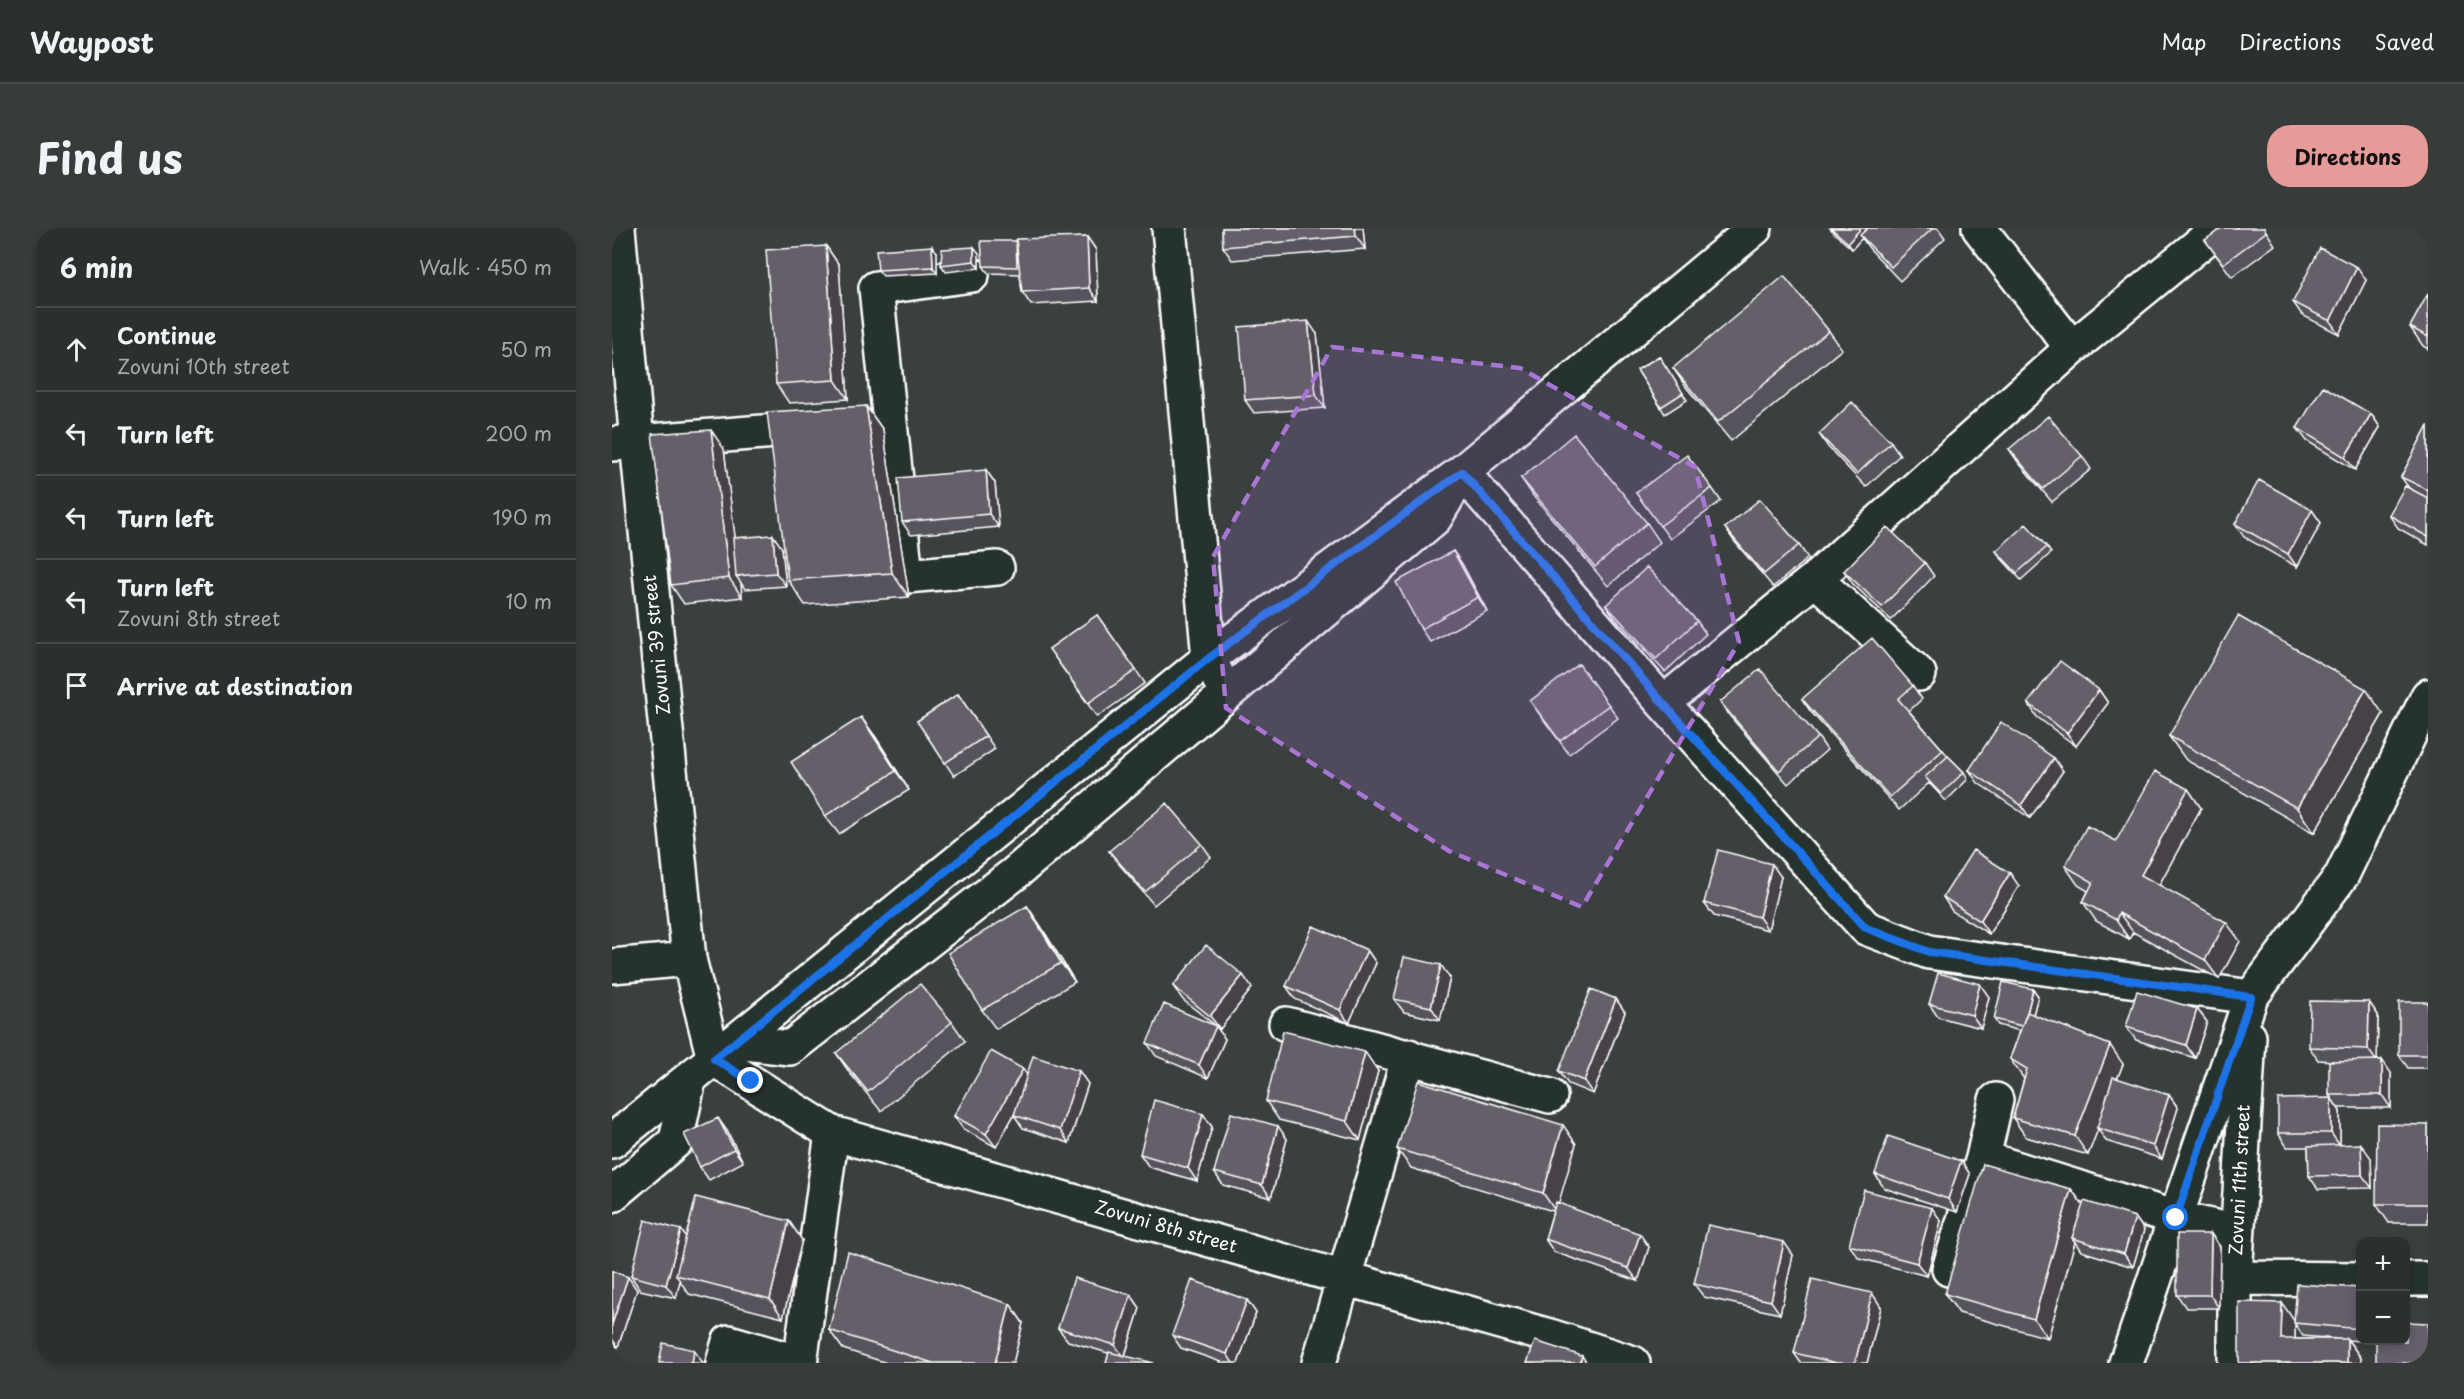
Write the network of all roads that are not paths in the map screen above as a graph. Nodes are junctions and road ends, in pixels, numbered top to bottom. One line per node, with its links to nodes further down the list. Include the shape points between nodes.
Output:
1 (618, 228): 9 (street, Zovuni 39 street)
2 (1169, 228): 13 (street)
3 (1755, 228): 10 (street)
4 (1979, 228): 7 (street)
5 (2219, 228): 7 (street)
6 (972, 275): 8 (street, via 876,288)
7 (2072, 348): 12 (street)
8 (890, 422): 9 (street); 11 (street, via 906,576)
9 (624, 443): 18 (street, Zovuni 39 street)
10 (1462, 472): 13 (street); 15 (street, via 1435,518); 17 (street)
11 (997, 568)
12 (1815, 579): 14 (street); 17 (street)
13 (1209, 658): 15 (street); 23 (street)
14 (1919, 674)
15 (1227, 694): 23 (street, via 1014,874 790,1048)
16 (2428, 696): 20 (street, via 2342,875)
17 (1663, 703): 20 (street, via 1866,928 1929,952)
18 (689, 959): 19 (street); 23 (street, Zovuni 39 street)
19 (612, 966)
20 (2251, 997): 30 (street); 31 (street, Zovuni 11th street)
21 (1286, 1024): 22 (street)
22 (1409, 1056): 24 (street); 33 (street)
23 (713, 1060): 26 (street, Zovuni 8th street); 27 (street); 29 (street, via 676,1142)
24 (1550, 1096)
25 (1996, 1100): 28 (street)
26 (832, 1133): 33 (street, Zovuni 8th street); 39 (street)
27 (612, 1141)
28 (1983, 1158): 30 (street); 32 (street)
29 (612, 1195)
30 (2176, 1218): 31 (street); 42 (street)
31 (2237, 1232): 34 (street, Zovuni 11th street)
32 (1949, 1269)
33 (1345, 1278): 40 (street); 41 (street, Zovuni 8th street)
34 (2235, 1278): 35 (street); 43 (street, Zovuni 11th street)
35 (2356, 1279)
36 (2410, 1279): 37 (street)
37 (2428, 1279)
38 (723, 1363): 39 (street, via 729,1342)
39 (800, 1363)
40 (1319, 1363)
41 (1633, 1363)
42 (2126, 1363)
43 (2235, 1363)

